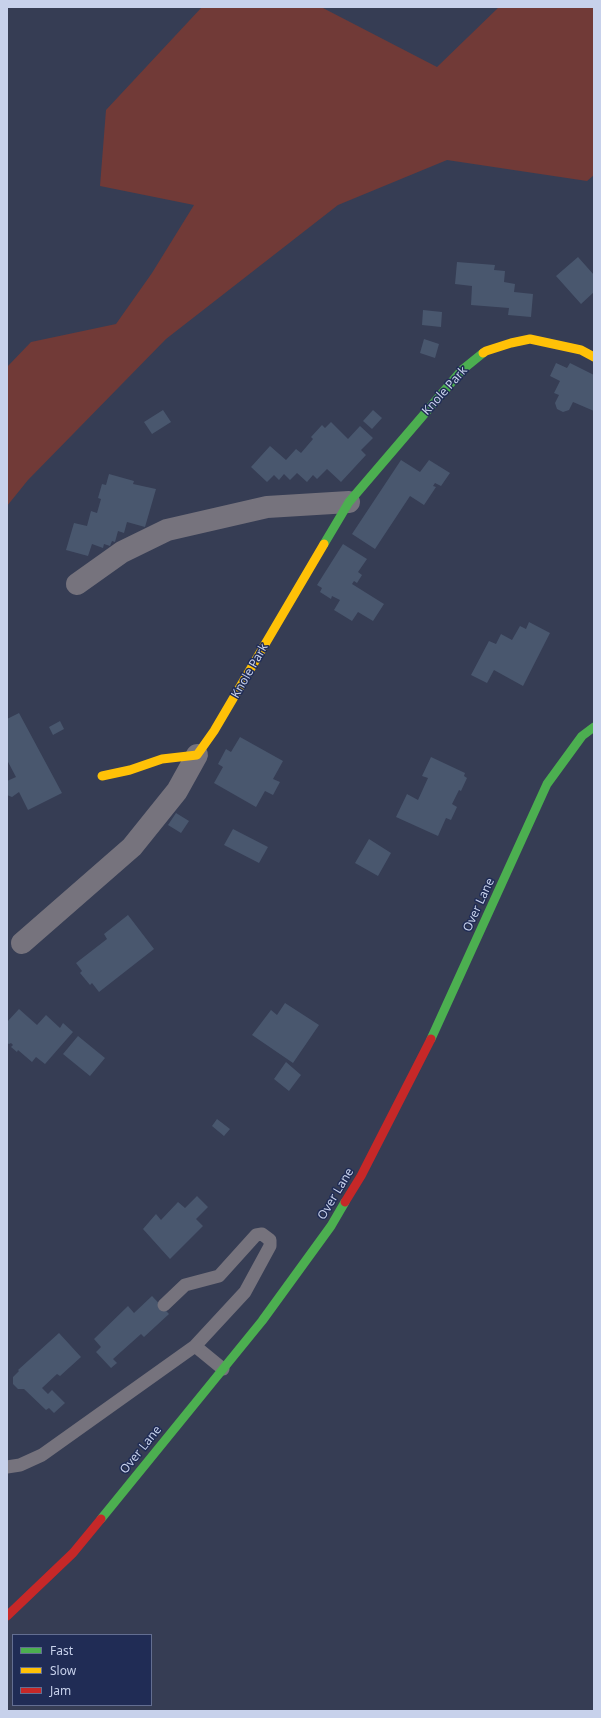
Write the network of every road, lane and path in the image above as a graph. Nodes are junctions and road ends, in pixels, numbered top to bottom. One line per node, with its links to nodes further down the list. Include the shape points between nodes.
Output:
1 (594, 357): 2 (street, Knole Park, via 581,350 530,339 486,351 462,370)
2 (349, 502): 3 (street, via 267,508 167,530 122,552); 5 (street, Knole Park, via 214,731)
3 (77, 584)
4 (594, 726): 10 (street, Over Lane, via 582,736 547,784 421,1061 361,1176 332,1226)
5 (197, 755): 6 (street, via 162,759); 7 (street, via 177,791 132,847)
6 (102, 776)
7 (22, 943)
8 (164, 1305): 9 (lane, via 185,1285 218,1276 256,1235 262,1234 270,1240 270,1246 245,1292)
9 (195, 1346): 10 (lane); 11 (lane, via 42,1455 20,1465)
10 (223, 1369): 12 (street, Over Lane, via 73,1553)
11 (7, 1467)
12 (7, 1616)

